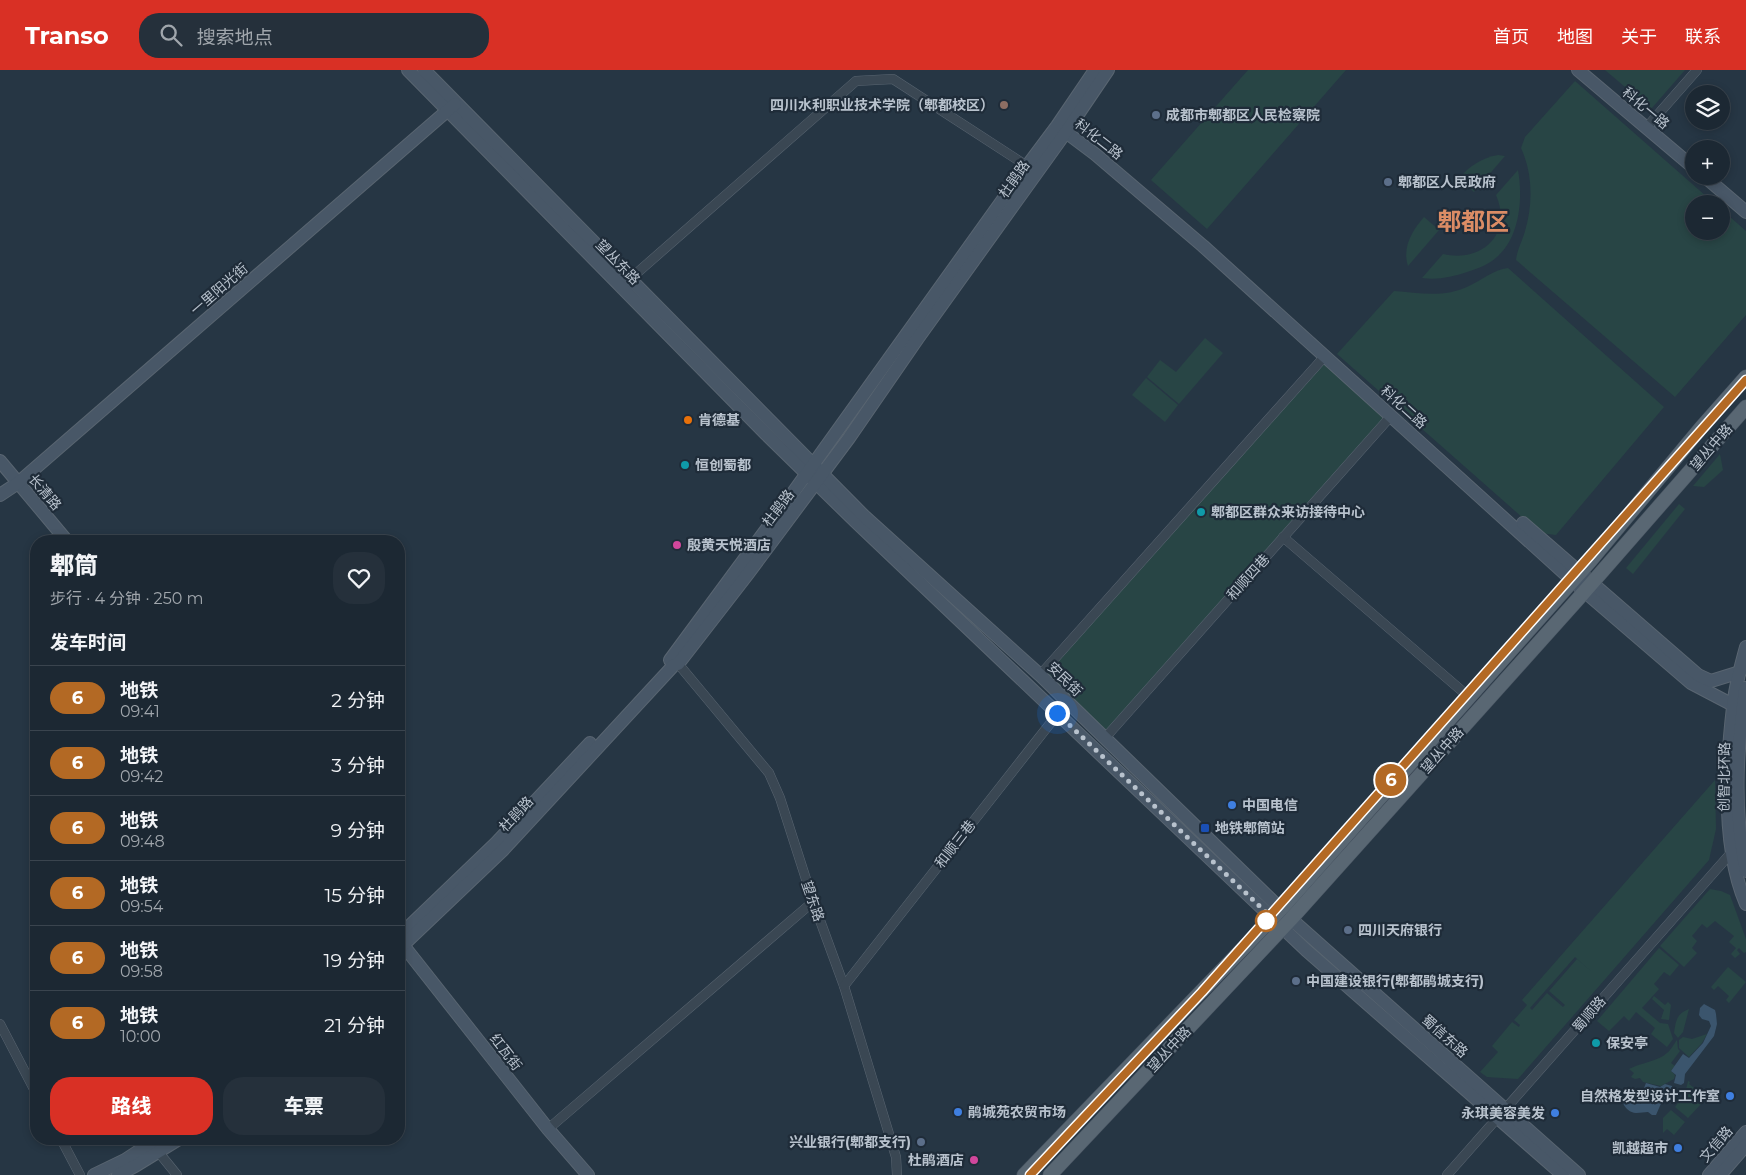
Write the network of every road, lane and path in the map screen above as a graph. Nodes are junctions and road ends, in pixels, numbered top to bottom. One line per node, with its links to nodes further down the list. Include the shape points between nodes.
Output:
1 (408, 70): 7 (main road, 望丛东路)
2 (424, 70): 7 (main road, 望丛东路)
3 (1095, 70): 8 (main road, 杜鹃路)
4 (1108, 70): 8 (main road, 杜鹃路)
5 (1578, 70): 9 (main road, 科化一路)
6 (1697, 70): 9 (street)
7 (453, 107): 14 (main road, 望丛东路); 20 (main road, 望丛东路, via 766,434); 21 (main road, 一里阳光街)
8 (1064, 128): 11 (main road, 杜鹃路); 15 (main road, 科化二路, via 1203,246); 20 (main road, 杜鹃路); 25 (main road, via 1100,148 1164,204)
9 (1646, 128): 10 (main road, 科化一路)
10 (1685, 160)
11 (1027, 166): 14 (street, via 893,79 856,81); 20 (main road, 杜鹃路)
12 (1714, 185): 13 (main road)
13 (1746, 212)
14 (630, 279): 20 (main road, 望丛东路)
15 (1325, 356): 18 (main road, 科化二路); 29 (street)
16 (1746, 377): 25 (main road, 望丛中路)
17 (1746, 407): 26 (main road, 望丛中路)
18 (1391, 416): 24 (street, 和顺四巷); 25 (main road, 科化二路)
19 (0, 461): 21 (main road, 长清路)
20 (814, 474): 28 (main road, 杜鹃路); 29 (main road, 安民街); 35 (main road)
21 (18, 483): 22 (main road, 一里阳光街); 23 (main road, 长清路)
22 (0, 495)
23 (62, 535)
24 (1283, 537): 32 (street); 36 (street, 和顺四巷)
25 (1576, 576): 26 (main road, 科化二路); 32 (main road, 望丛中路)
26 (1588, 587): 30 (main road, via 1698,675); 34 (main road, 科化二路, via 1691,683); 42 (main road, 望丛中路)
27 (1746, 647): 31 (main road)
28 (675, 660): 40 (street, 望东路, via 769,773); 43 (main road, 杜鹃路)
29 (1040, 675): 33 (main road, 安民街)
30 (1711, 681): 31 (main road); 34 (main road)
31 (1744, 681): 34 (main road); 37 (main road, 创智北环路)
32 (1469, 697): 42 (main road, 望丛中路)
33 (1067, 702): 35 (street, 和顺三巷); 36 (main road, 安民街)
34 (1733, 705): 37 (main road); 38 (main road, via 1728,788)
35 (1057, 713): 42 (main road); 45 (street, 和顺三巷)
36 (1105, 738): 42 (main road, 安民街)
37 (1738, 745): 39 (main road, 创智北环路, via 1738,824)
38 (1732, 854): 41 (main road); 48 (street, 蜀顺路)
39 (1746, 871)
40 (814, 904): 45 (street, 望东路); 49 (street)
41 (1746, 904)
42 (1282, 919): 48 (main road, 蜀信东路); 62 (main road, 望丛中路); 63 (main road, 望丛中路)
43 (405, 938)
44 (405, 949): 49 (main road, 红瓦街)
45 (844, 986): 61 (street, 望东路, via 896,1157)
46 (0, 1024): 47 (street)
47 (30, 1082)
48 (1501, 1114): 64 (street, 蜀顺路); 65 (main road, 蜀信东路); 66 (main road, 蜀信东路)
49 (548, 1128): 60 (main road, 红瓦街)
50 (1746, 1132): 67 (main road, 文信路)
51 (64, 1145): 56 (street)
52 (153, 1145): 57 (main road)
53 (154, 1145): 58 (main road, via 135,1166)
54 (156, 1145): 59 (street)
55 (1746, 1145): 68 (main road)
56 (80, 1175)
57 (94, 1175)
58 (118, 1175)
59 (177, 1175)
60 (588, 1175)
61 (897, 1175)
62 (1024, 1175)
63 (1050, 1175)
64 (1447, 1175)
65 (1563, 1175)
66 (1579, 1175)
67 (1709, 1175)
68 (1720, 1175)

